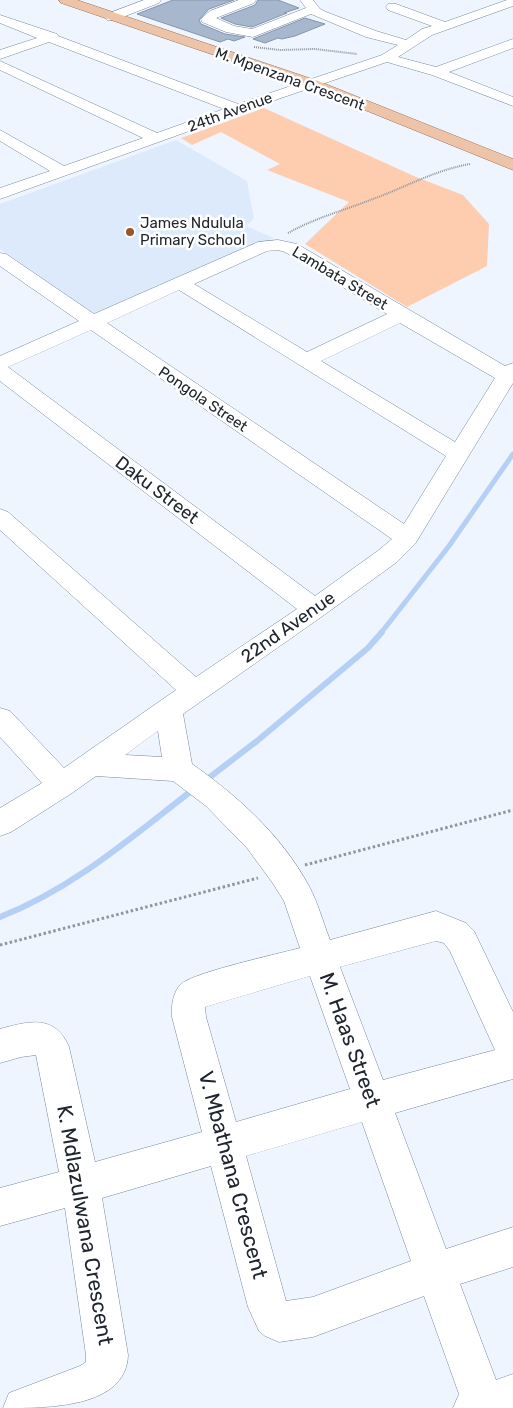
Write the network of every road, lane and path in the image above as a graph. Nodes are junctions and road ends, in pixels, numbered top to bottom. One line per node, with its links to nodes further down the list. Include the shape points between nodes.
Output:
1 (65, 0): 7 (main road, M. Mpenzana Crescent)
2 (250, 0): 6 (street, via 207,19 231,29 253,33)
3 (412, 0): 9 (street, via 387,5)
4 (149, 1): 7 (street)
5 (513, 2): 9 (street, 24th Avenue)
6 (310, 5): 12 (street, via 322,15)
7 (111, 17): 18 (main road, M. Mpenzana Crescent)
8 (0, 19): 10 (street)
9 (445, 26): 12 (street, 24th Avenue)
10 (52, 37): 14 (street); 22 (street)
11 (513, 43): 17 (street)
12 (408, 44): 15 (street, 24th Avenue)
13 (251, 47): 15 (path, via 315,49)
14 (0, 55)
15 (388, 58): 17 (street); 18 (street, 24th Avenue)
16 (0, 65): 24 (street)
17 (437, 72): 20 (street)
18 (313, 84): 22 (street, 24th Avenue); 25 (main road, M. Mpenzana Crescent)
19 (513, 88): 20 (street)
20 (496, 95): 21 (street)
21 (513, 102)
22 (238, 109): 24 (street, 24th Avenue)
23 (1, 137): 27 (street)
24 (156, 138): 27 (street, 24th Avenue)
25 (495, 158): 26 (main road, M. Mpenzana Crescent); 29 (path, via 435,172 376,199 292,230)
26 (513, 165)
27 (63, 172): 28 (street, 24th Avenue)
28 (0, 194)
29 (267, 245): 31 (street, Lambata Street); 32 (street, Lambata Street, via 291,248)
30 (0, 258): 33 (street, Pongola Street)
31 (180, 283): 33 (street, Lambata Street); 34 (street)
32 (401, 315): 34 (street); 37 (street, Lambata Street)
33 (92, 323): 35 (street, Lambata Street); 40 (street, Pongola Street)
34 (308, 360): 38 (street)
35 (0, 363)
36 (0, 371): 41 (street, Daku Street)
37 (510, 373): 38 (street, 22nd Avenue)
38 (459, 454): 40 (street, 22nd Avenue)
39 (0, 516): 42 (street)
40 (406, 538): 41 (street, 22nd Avenue, via 388,556)
41 (315, 609): 42 (street, 22nd Avenue)
42 (195, 691): 43 (street, 22nd Avenue)
43 (168, 710): 45 (street, 22nd Avenue); 46 (street)
44 (0, 720): 47 (street)
45 (91, 764): 46 (street); 47 (street, 22nd Avenue)
46 (178, 770): 49 (street, M. Haas Street, via 228,807 284,871 298,897)
47 (62, 785): 48 (street, 22nd Avenue)
48 (0, 823)
49 (321, 959): 51 (street, via 436,926 455,932); 53 (street, M. Haas Street); 54 (street, V. Mbathana Crescent, via 204,990 189,999 189,1017)
50 (0, 1046): 55 (street, K. Mdlazulwana Crescent, via 33,1038 43,1039 52,1047)
51 (513, 1050)
52 (513, 1062): 53 (street)
53 (372, 1100): 54 (street); 58 (street, M. Haas Street)
54 (224, 1143): 55 (street); 58 (street, V. Mbathana Crescent, via 268,1306 277,1321 282,1323 314,1316)
55 (81, 1186): 56 (street); 60 (street, K. Mdlazulwana Crescent, via 107,1355 106,1366 101,1377 86,1385)
56 (0, 1207)
57 (513, 1247): 58 (street)
58 (435, 1272): 59 (street, M. Haas Street)
59 (490, 1403)
60 (24, 1408)

